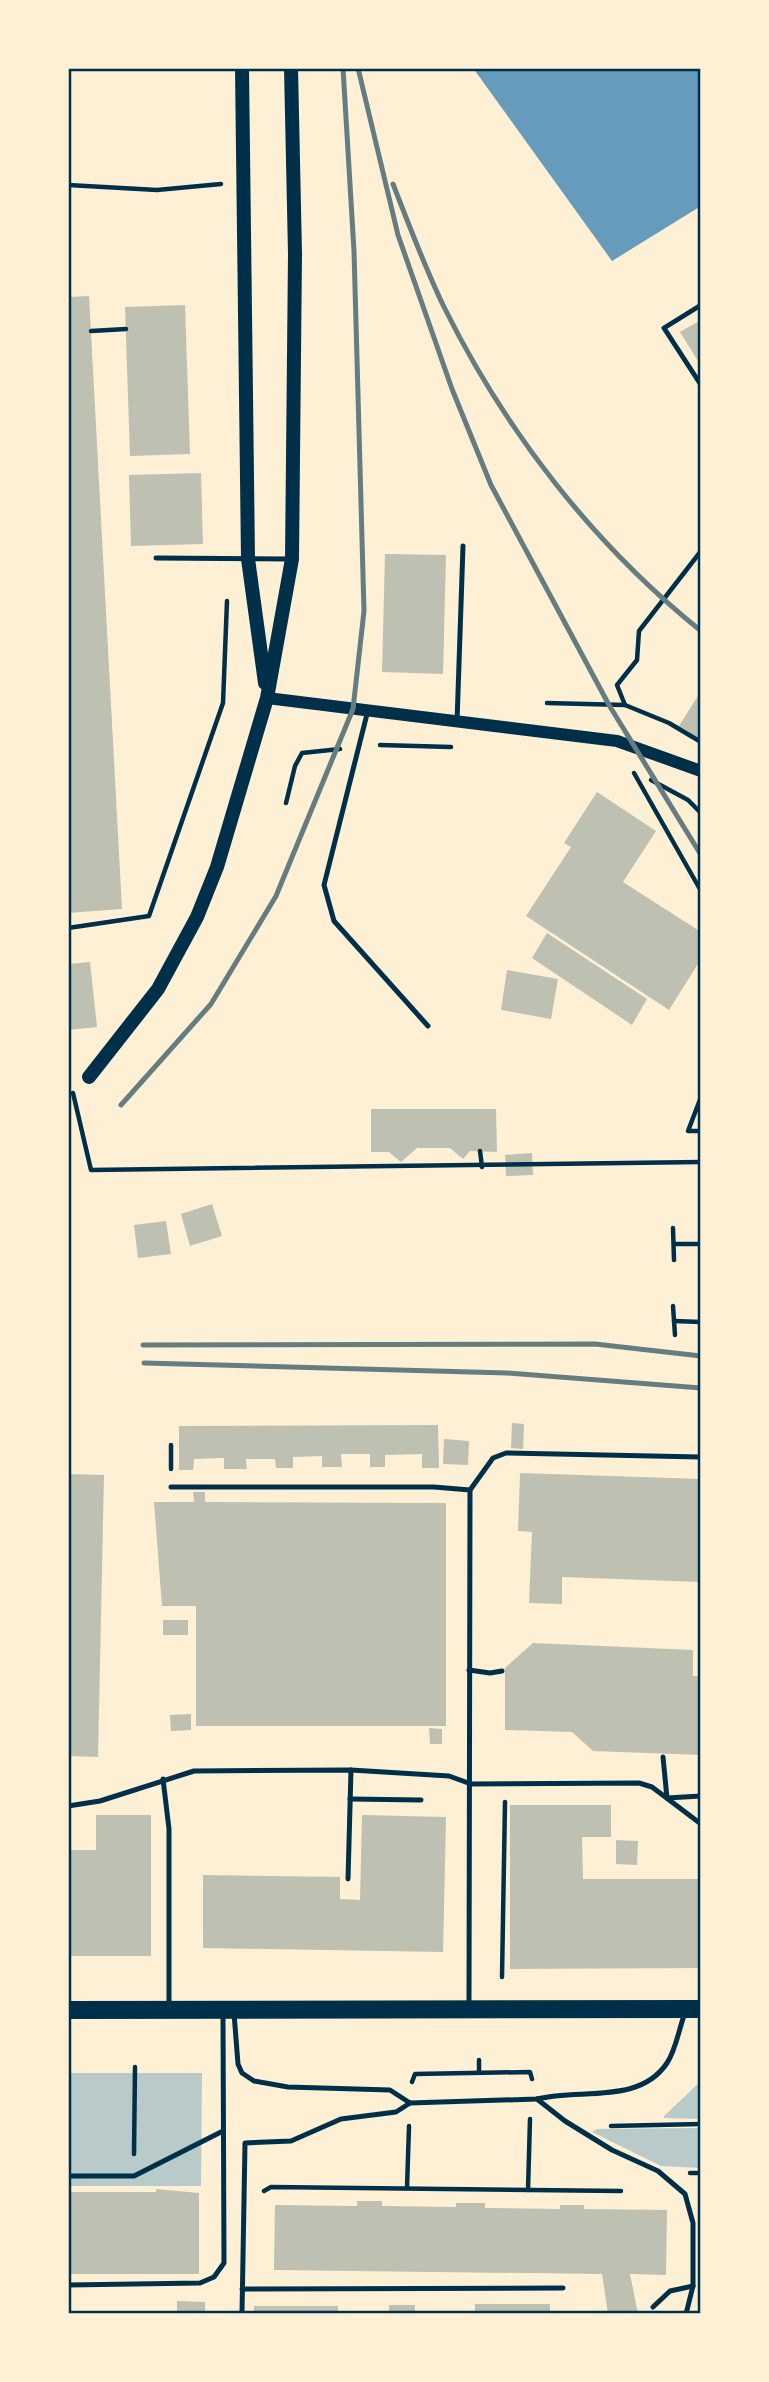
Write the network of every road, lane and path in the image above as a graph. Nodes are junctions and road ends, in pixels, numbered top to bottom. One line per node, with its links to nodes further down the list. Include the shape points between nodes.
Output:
1 (242, 68): 12 (main road)
2 (291, 68): 13 (main road, via 295,254)
3 (225, 184): 4 (path, via 157,190)
4 (68, 185)
5 (701, 305): 8 (lane, via 664,328)
6 (126, 330): 7 (path)
7 (91, 331)
8 (701, 386)
9 (463, 546): 18 (lane)
10 (701, 551): 16 (path, via 639,631 637,660 617,685)
11 (156, 558): 12 (lane)
12 (248, 559): 13 (lane); 14 (main road)
13 (292, 559): 14 (main road)
14 (267, 698): 17 (street); 29 (main road, via 217,867 197,917 158,989)
15 (547, 703): 16 (path)
16 (625, 705): 19 (path)
17 (368, 710): 18 (street); 20 (lane)
18 (457, 722): 22 (street, via 617,741)
19 (701, 742)
20 (359, 747): 21 (path); 23 (path, via 302,753); 28 (lane, via 324,885 334,921)
21 (464, 747)
22 (701, 771)
23 (286, 803)
24 (701, 813): 25 (path, via 688,800 632,769)
25 (701, 891)
26 (149, 916): 27 (path)
27 (68, 928)
28 (428, 1026)
29 (89, 1077)
30 (71, 1084): 35 (path, via 91,1170)
31 (701, 1097): 32 (path, via 688,1131)
32 (701, 1132)
33 (480, 1151): 35 (path)
34 (701, 1162): 35 (path)
35 (482, 1167)
36 (673, 1228): 37 (path)
37 (674, 1244): 38 (path); 39 (path)
38 (701, 1244)
39 (674, 1260)
40 (673, 1306): 41 (path)
41 (674, 1321): 42 (path); 43 (path)
42 (701, 1322)
43 (675, 1335)
44 (700, 1457): 46 (lane, via 506,1453 493,1458)
45 (171, 1487): 46 (lane)
46 (470, 1490): 47 (lane)
47 (468, 1670): 48 (lane); 52 (lane)
48 (502, 1671)
49 (663, 1757): 54 (lane)
50 (351, 1770): 51 (lane, via 194,1771); 52 (lane, via 449,1776); 55 (lane)
51 (163, 1779): 58 (lane, via 100,1801); 65 (lane, via 169,1829)
52 (471, 1784): 54 (lane, via 639,1783); 62 (lane)
53 (701, 1796): 54 (lane)
54 (667, 1798): 59 (lane)
55 (350, 1799): 56 (lane); 60 (lane)
56 (421, 1800)
57 (509, 1801): 61 (path, via 503,1806)
58 (68, 1806)
59 (701, 1824)
60 (348, 1879)
61 (502, 1977)
62 (469, 2009): 63 (main road); 66 (main road)
63 (693, 2009): 72 (lane, via 654,2079 635,2089)
64 (68, 2010): 65 (main road)
65 (169, 2010): 66 (main road)
66 (228, 2010): 73 (lane, via 242,2073 254,2081 288,2087 390,2090); 77 (lane)
67 (479, 2060): 69 (path)
68 (135, 2067): 79 (path)
69 (479, 2071): 70 (path, via 530,2072); 71 (path, via 415,2074)
70 (532, 2081)
71 (412, 2083)
72 (534, 2099): 73 (lane); 81 (path); 85 (lane, via 612,2150 658,2171 685,2194 693,2223)
73 (410, 2103): 87 (lane, via 396,2112 341,2119 291,2141 245,2143)
74 (409, 2122): 80 (path)
75 (701, 2124): 76 (path)
76 (609, 2126)
77 (223, 2131): 79 (lane); 84 (lane, via 224,2263 214,2277 200,2283)
78 (68, 2176): 79 (lane)
79 (134, 2176)
80 (407, 2188): 81 (path); 83 (path, via 271,2187)
81 (528, 2190): 82 (path)
82 (621, 2191)
83 (264, 2193)
84 (68, 2285)
85 (693, 2286): 88 (lane, via 670,2291); 90 (lane)
86 (563, 2288): 87 (lane)
87 (242, 2289): 89 (lane)
88 (653, 2307)
89 (242, 2314)
90 (686, 2314)

